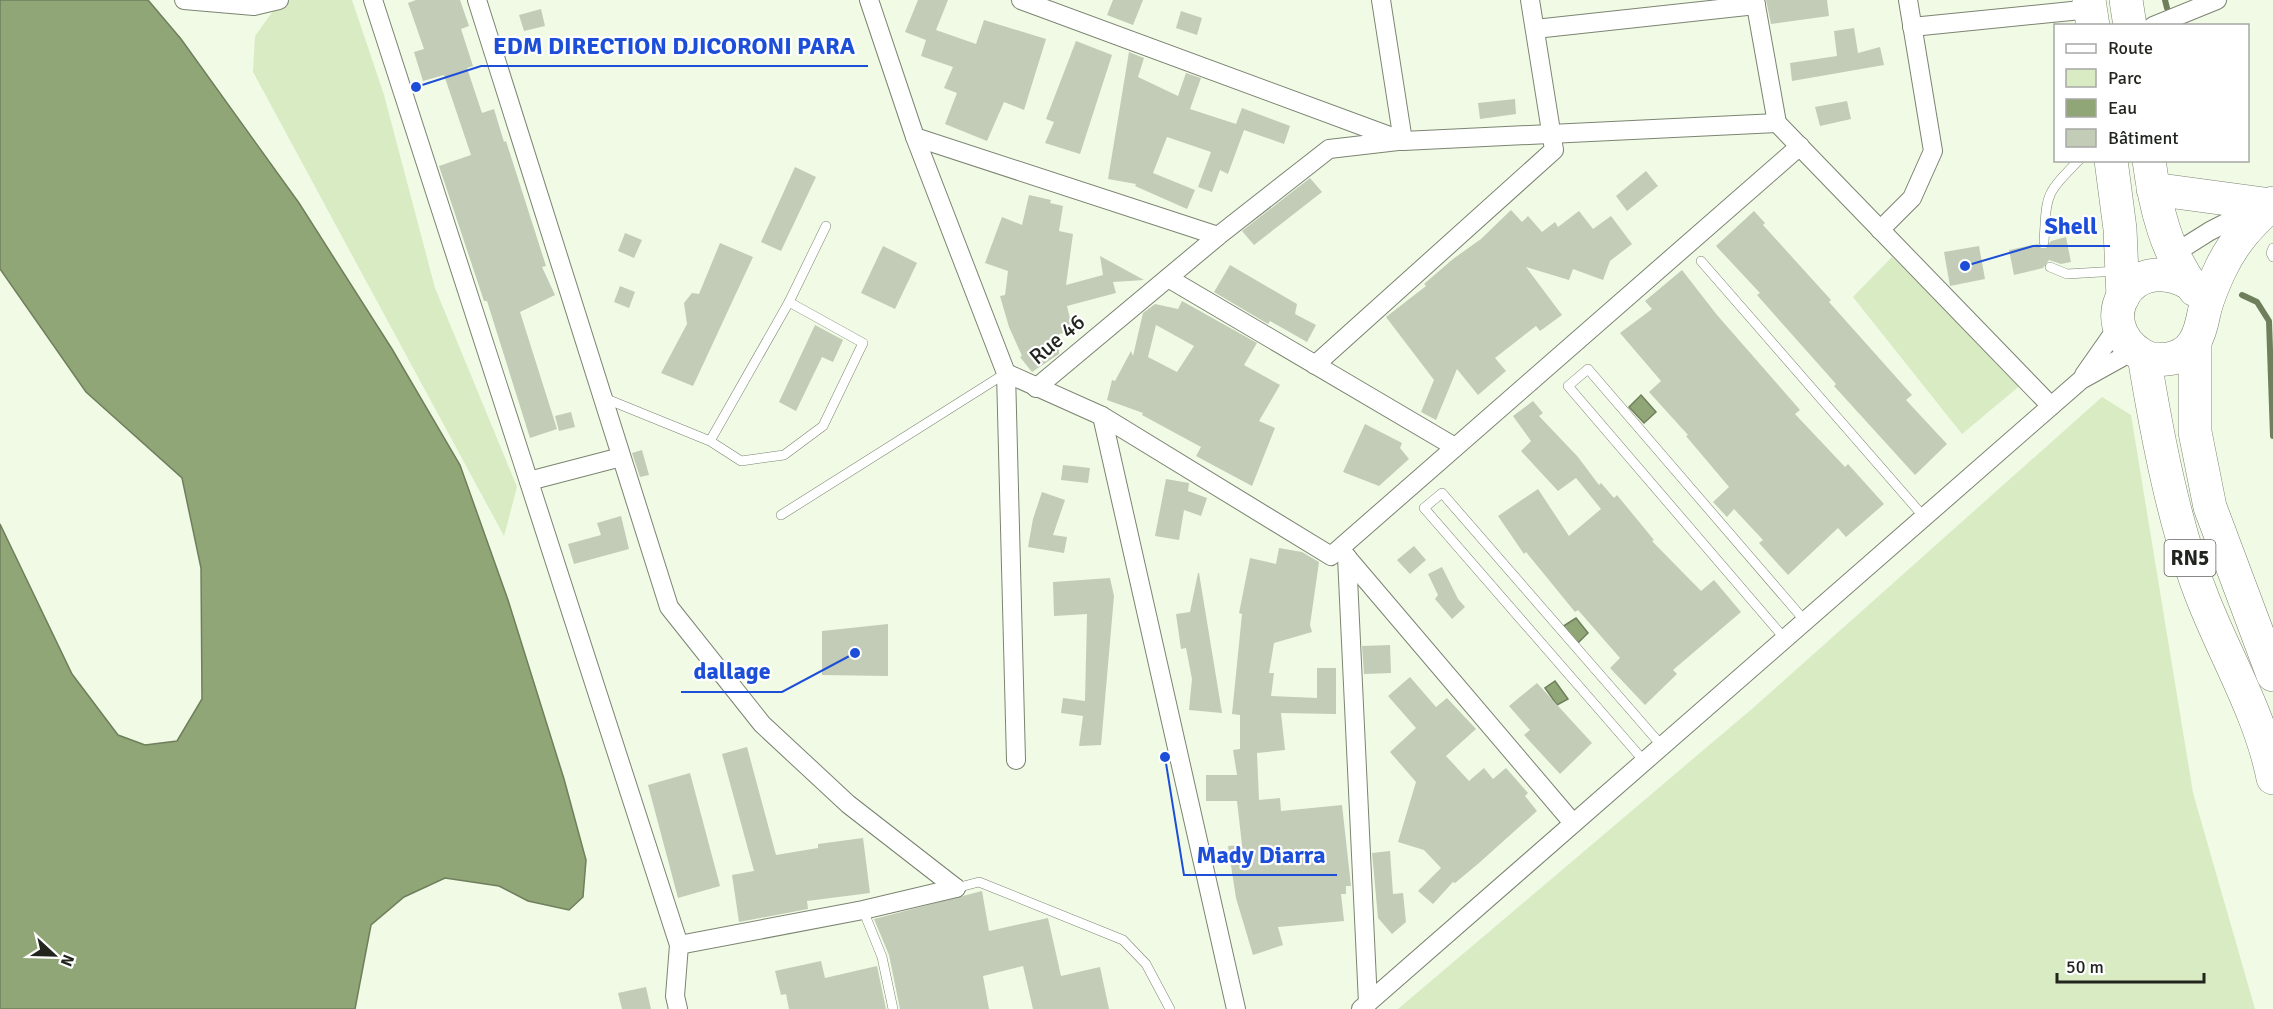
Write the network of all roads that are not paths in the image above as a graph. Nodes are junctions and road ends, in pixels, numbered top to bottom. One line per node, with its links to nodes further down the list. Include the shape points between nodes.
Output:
1 (184, 0): 2 (street, via 254,6)
2 (279, 0)
3 (373, 0): 52 (street)
4 (477, 0): 46 (street)
5 (869, 0): 20 (street, Rue 46)
6 (1021, 0): 21 (street)
7 (1381, 0): 21 (street)
8 (1530, 0): 17 (street)
9 (1908, 0): 16 (street)
10 (2126, 0): 14 (highway)
11 (2217, 0): 15 (street)
12 (1756, 3): 17 (street); 18 (street)
13 (2091, 12): 16 (street)
14 (2130, 24)
15 (2158, 24)
16 (1912, 27): 28 (street, via 1933,151 1912,198)
17 (1535, 29): 19 (street)
18 (1777, 123): 19 (street, Rue 46); 22 (street)
19 (1551, 134): 21 (street, Rue 46); 42 (street, via 1554,150)
20 (915, 137): 29 (street); 43 (street, Rue 46)
21 (1403, 141): 29 (street, Rue 46, via 1329,149)
22 (1800, 146): 28 (street); 50 (street)
23 (2077, 162): 30 (lane, via 2051,189)
24 (2111, 162): 40 (highway, RN5)
25 (2151, 175): 26 (highway); 32 (highway)
26 (2269, 207): 32 (street, via 2210,231); 39 (highway, via 2244,229 2234,245)
27 (826, 226): 38 (lane)
28 (1880, 230): 47 (street)
29 (1218, 236): 36 (street, Rue 46)
30 (2044, 242)
31 (2273, 248): 33 (lane)
32 (2173, 254): 37 (highway); 40 (street)
33 (2273, 257)
34 (1701, 261): 54 (lane)
35 (2050, 267): 40 (lane)
36 (1168, 278): 42 (street); 45 (street, Rue 46)
37 (2189, 283): 39 (highway, via 2200,296); 40 (highway, via 2174,274 2157,273)
38 (789, 302): 49 (lane); 49 (lane, via 863,343 823,426 784,455 741,461)
39 (2205, 312): 41 (highway, RN5, via 2203,329)
40 (2130, 313): 41 (highway, via 2158,360 2172,359); 44 (street); 44 (street); 62 (highway, RN5, via 2176,511 2204,602)
41 (2195, 344): 58 (highway, RN5, via 2195,432 2210,507)
42 (1316, 365): 50 (street)
43 (1006, 373): 45 (street, Rue 46); 53 (lane); 60 (street)
44 (2080, 380): 47 (street)
45 (1036, 388): 48 (street)
46 (602, 397): 49 (lane); 51 (street)
47 (2051, 406): 54 (street)
48 (1102, 416): 55 (street, via 1331,555); 71 (street)
49 (710, 441)
50 (1455, 447): 55 (street)
51 (621, 457): 52 (street); 64 (street, via 669,607 762,723 848,804)
52 (529, 481): 66 (street)
53 (781, 515)
54 (1924, 517): 56 (street)
55 (1343, 552): 63 (street); 67 (street)
56 (1805, 621): 57 (street); 57 (lane, via 1588,369 1568,386)
57 (1785, 639): 59 (street)
58 (2273, 675)
59 (1662, 746): 61 (street); 61 (lane, via 1442,493 1424,508)
60 (1016, 760)
61 (1644, 761): 63 (street)
62 (2271, 763)
63 (1573, 824): 67 (street)
64 (956, 888): 65 (street); 70 (lane, via 979,882 1123,940 1146,964)
65 (863, 910): 66 (street); 69 (lane, via 882,957)
66 (679, 945): 68 (street, via 675,996)
67 (1364, 1006)
68 (678, 1009)
69 (893, 1009)
70 (1170, 1009)
71 (1236, 1009)

